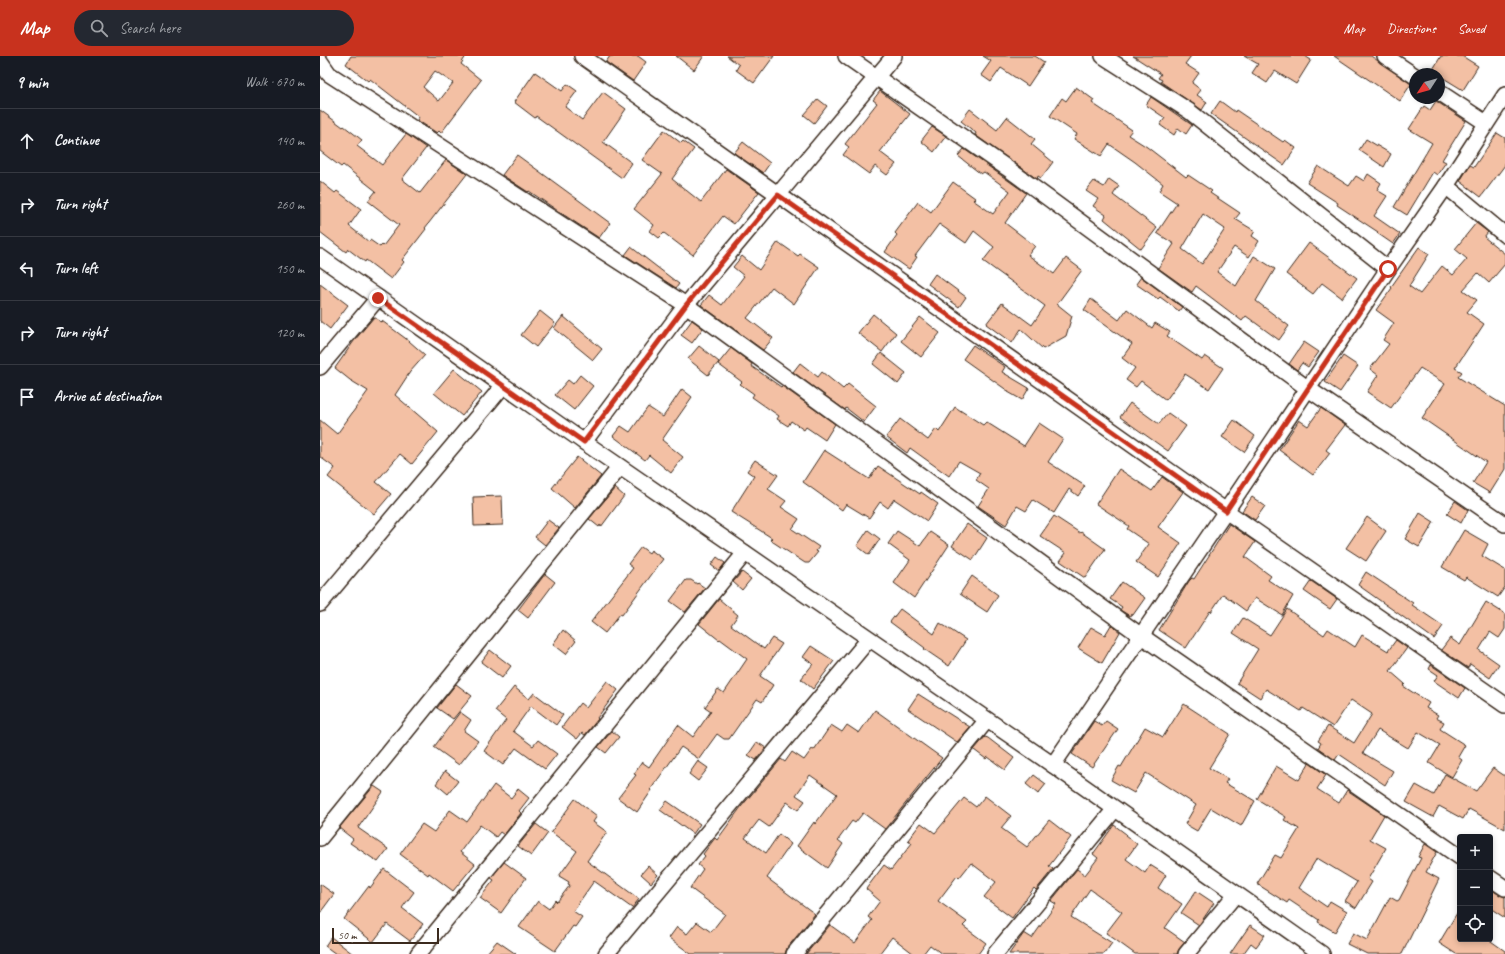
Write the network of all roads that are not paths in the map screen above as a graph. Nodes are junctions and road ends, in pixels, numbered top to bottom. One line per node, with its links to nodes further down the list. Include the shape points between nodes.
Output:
1 (582, 56): 13 (street)
2 (846, 56): 8 (street)
3 (894, 56): 8 (street)
4 (1103, 56): 16 (street, via 1188,111)
5 (1385, 56): 7 (street)
6 (320, 61): 18 (street, via 329,74)
7 (1409, 72)
8 (876, 77): 13 (street); 21 (street, via 1007,168)
9 (1505, 95): 11 (street)
10 (1445, 96): 11 (street)
11 (1486, 124): 12 (street)
12 (1446, 186): 14 (street); 16 (street)
13 (778, 195): 18 (street); 24 (street)
14 (1505, 235)
15 (320, 257): 17 (street)
16 (1388, 269): 21 (street)
17 (378, 298): 19 (street); 20 (street)
18 (686, 305): 22 (street); 28 (street)
19 (320, 367)
20 (503, 386): 22 (street); 27 (street)
21 (1307, 388): 24 (street); 25 (street)
22 (584, 442): 23 (street)
23 (620, 467): 26 (street); 34 (street)
24 (1226, 511): 28 (street); 30 (street)
25 (1505, 524)
26 (745, 554): 29 (street); 39 (street)
27 (320, 604)
28 (1140, 635): 32 (street); 35 (street)
29 (869, 639): 31 (street); 40 (street)
30 (1505, 705)
31 (987, 720): 32 (street); 41 (street)
32 (1053, 765): 33 (street)
33 (1115, 809): 38 (street); 42 (street)
34 (320, 838)
35 (1457, 855)
36 (1493, 880): 37 (street)
37 (1505, 888)
38 (1236, 894): 43 (street); 44 (street)
39 (418, 954)
40 (606, 954)
41 (794, 954)
42 (995, 954)
43 (1186, 954)
44 (1322, 954)

